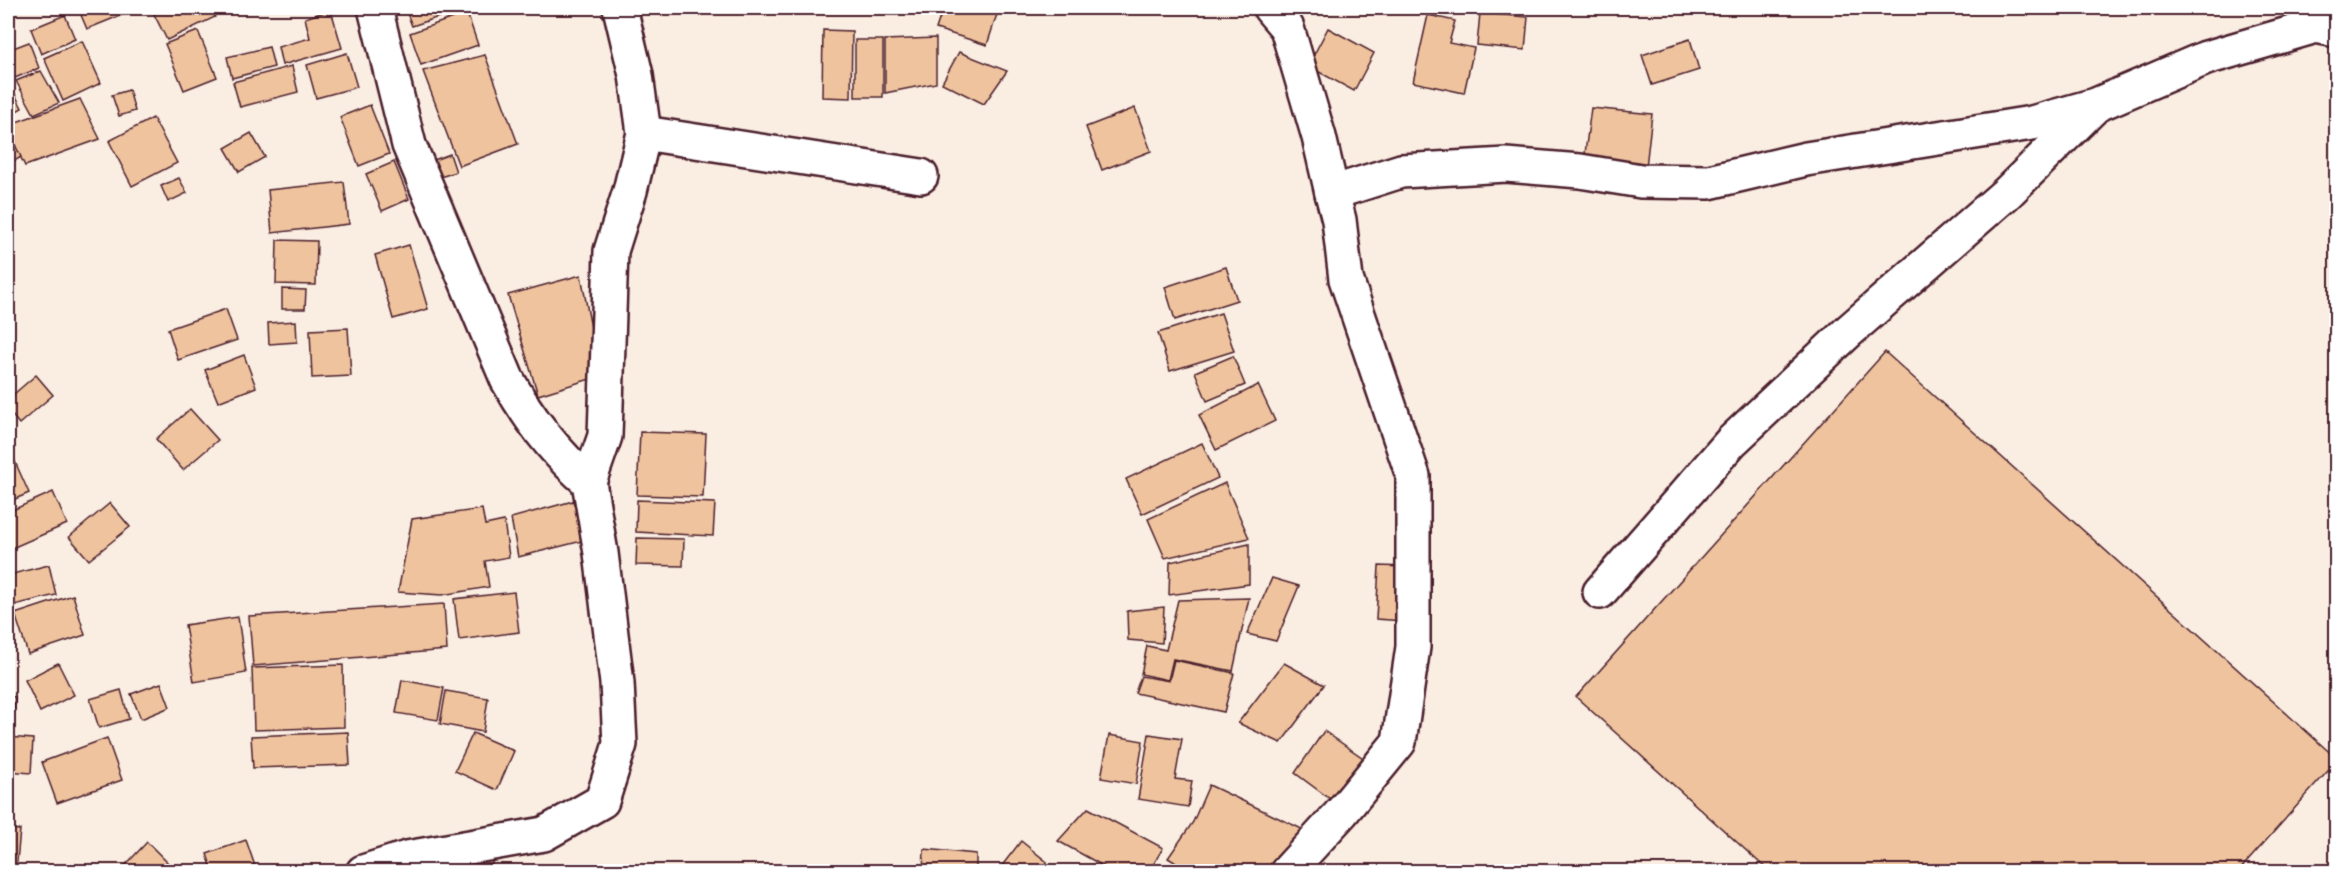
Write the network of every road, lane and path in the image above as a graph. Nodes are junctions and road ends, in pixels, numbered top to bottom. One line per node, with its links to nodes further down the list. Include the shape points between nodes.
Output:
1 (375, 8): 9 (street, via 409,145 507,379 549,443)
2 (620, 8): 6 (street)
3 (1270, 8): 8 (street, via 1287,28)
4 (2337, 30): 5 (street, via 2316,26 2206,58)
5 (2096, 105): 8 (street, via 2032,123 1806,159 1709,182 1641,181 1506,165 1401,171); 10 (street, via 2008,192 1849,331 1731,442)
6 (644, 132): 7 (street); 9 (street, via 611,251 605,436)
7 (921, 176)
8 (1332, 193): 12 (street, via 1346,279 1413,476 1413,647 1400,742)
9 (589, 482): 11 (street, via 617,683 620,744 602,801 544,834 407,858)
10 (1600, 592)
11 (363, 872)
12 (1287, 872)

